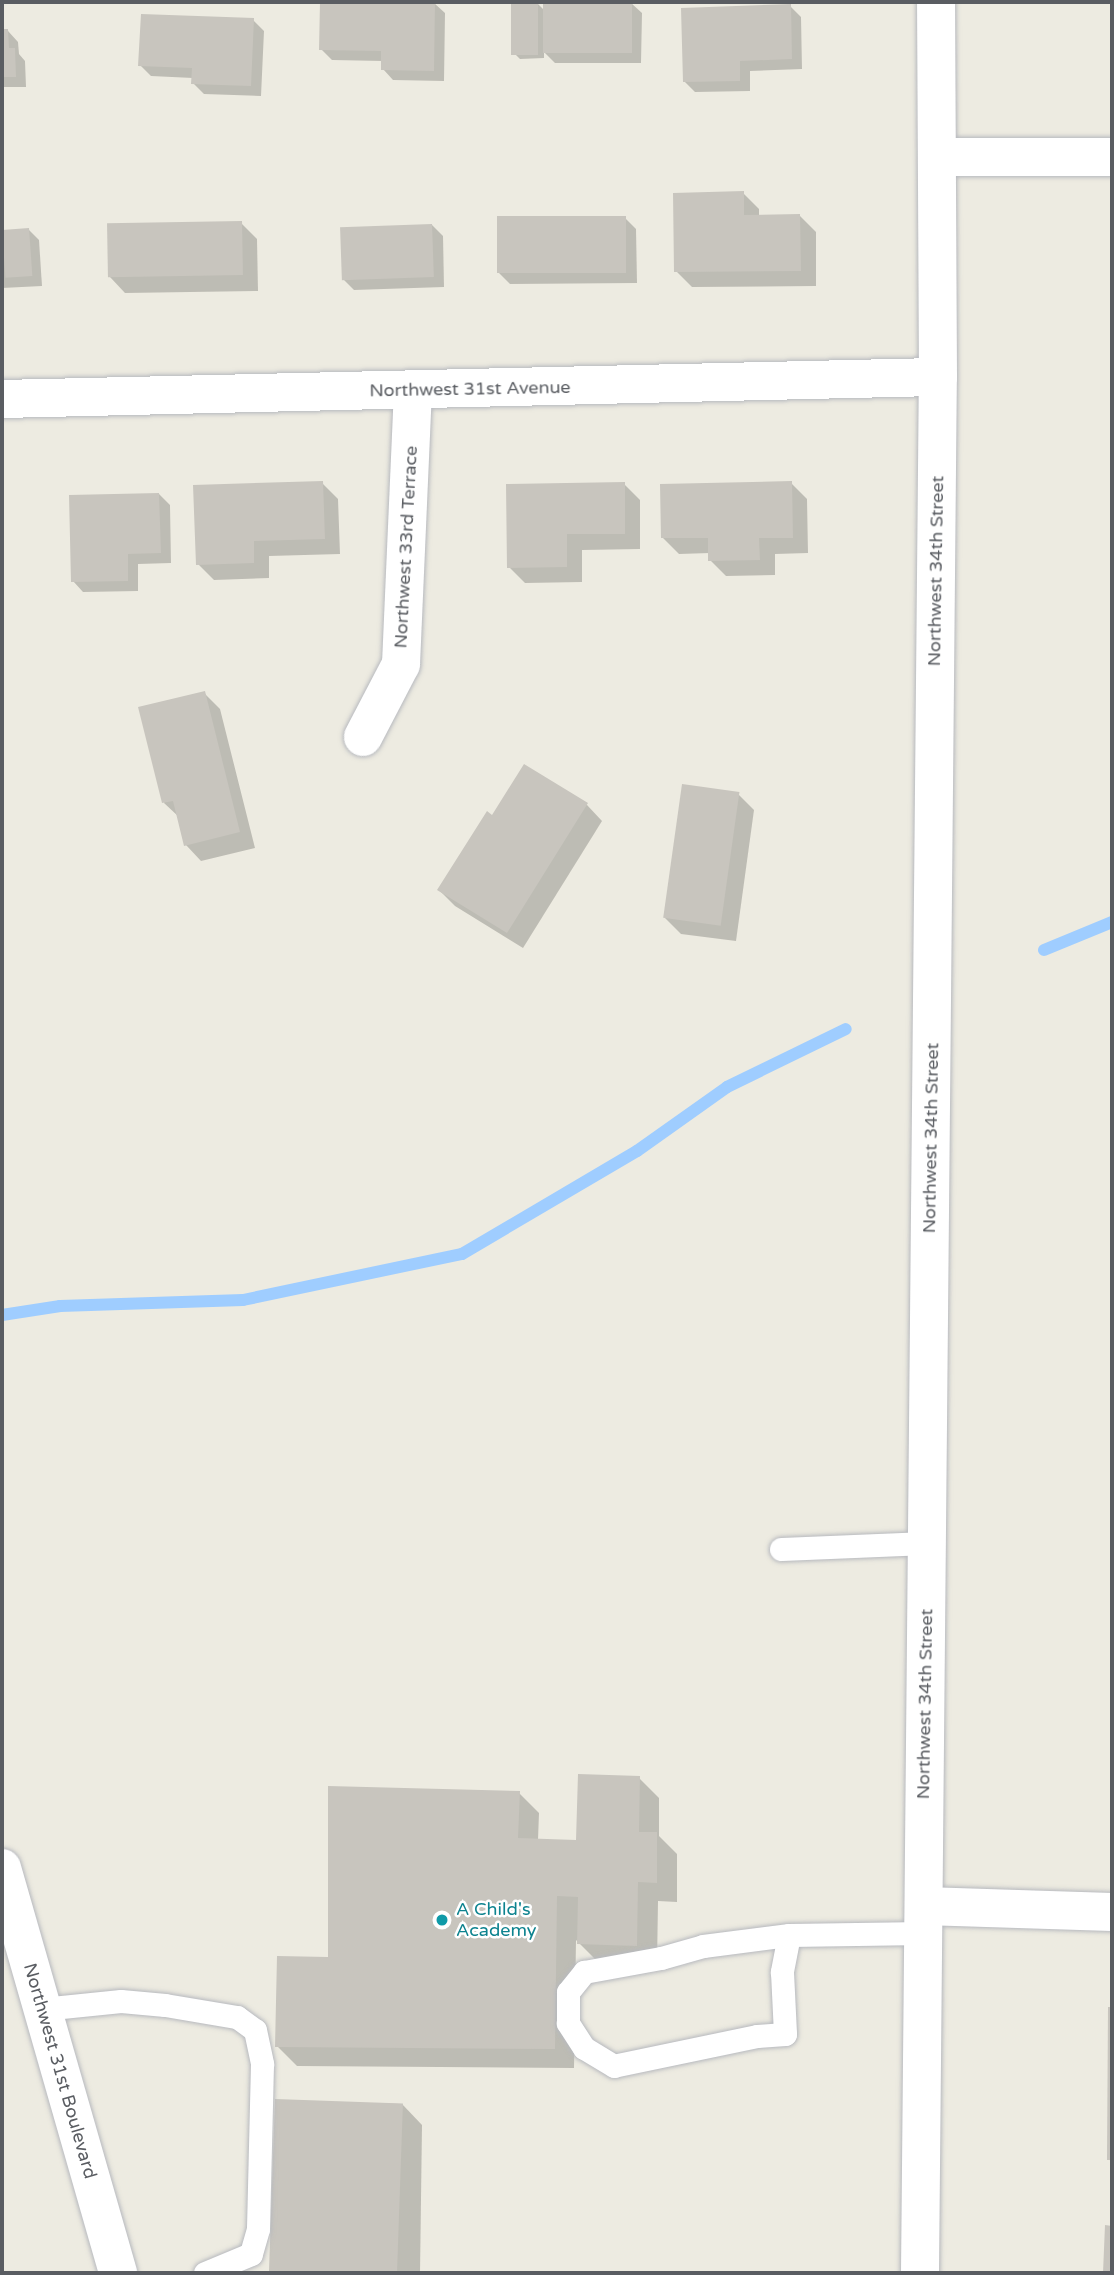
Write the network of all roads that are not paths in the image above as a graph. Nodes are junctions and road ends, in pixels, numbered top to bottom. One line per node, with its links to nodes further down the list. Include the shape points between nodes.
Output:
1 (936, 2): 2 (main road, Northwest 34th Street)
2 (937, 157): 3 (main road); 4 (main road, Northwest 34th Street)
3 (1112, 157)
4 (938, 377): 5 (main road, Northwest 31st Avenue); 8 (main road, Northwest 34th Street)
5 (413, 390): 6 (main road, Northwest 31st Avenue); 7 (main road, Northwest 33rd Terrace, via 401,664)
6 (2, 399)
7 (363, 737)
8 (927, 1543): 9 (lane); 12 (main road, Northwest 34th Street)
9 (780, 1549)
10 (2, 1868): 14 (main road, Northwest 31st Boulevard)
11 (1112, 1912): 12 (main road)
12 (923, 1919): 13 (lane); 17 (main road, Northwest 34th Street)
13 (789, 1935): 13 (lane, via 703,1946 584,1972 568,1992 568,2024 584,2048 614,2066 785,2034 782,1972)
14 (42, 2009): 15 (main road, Northwest 31st Boulevard); 16 (lane, via 121,2001 165,2005 237,2017 255,2030 262,2064 258,2230 251,2254)
15 (118, 2273)
16 (205, 2273)
17 (920, 2273)

